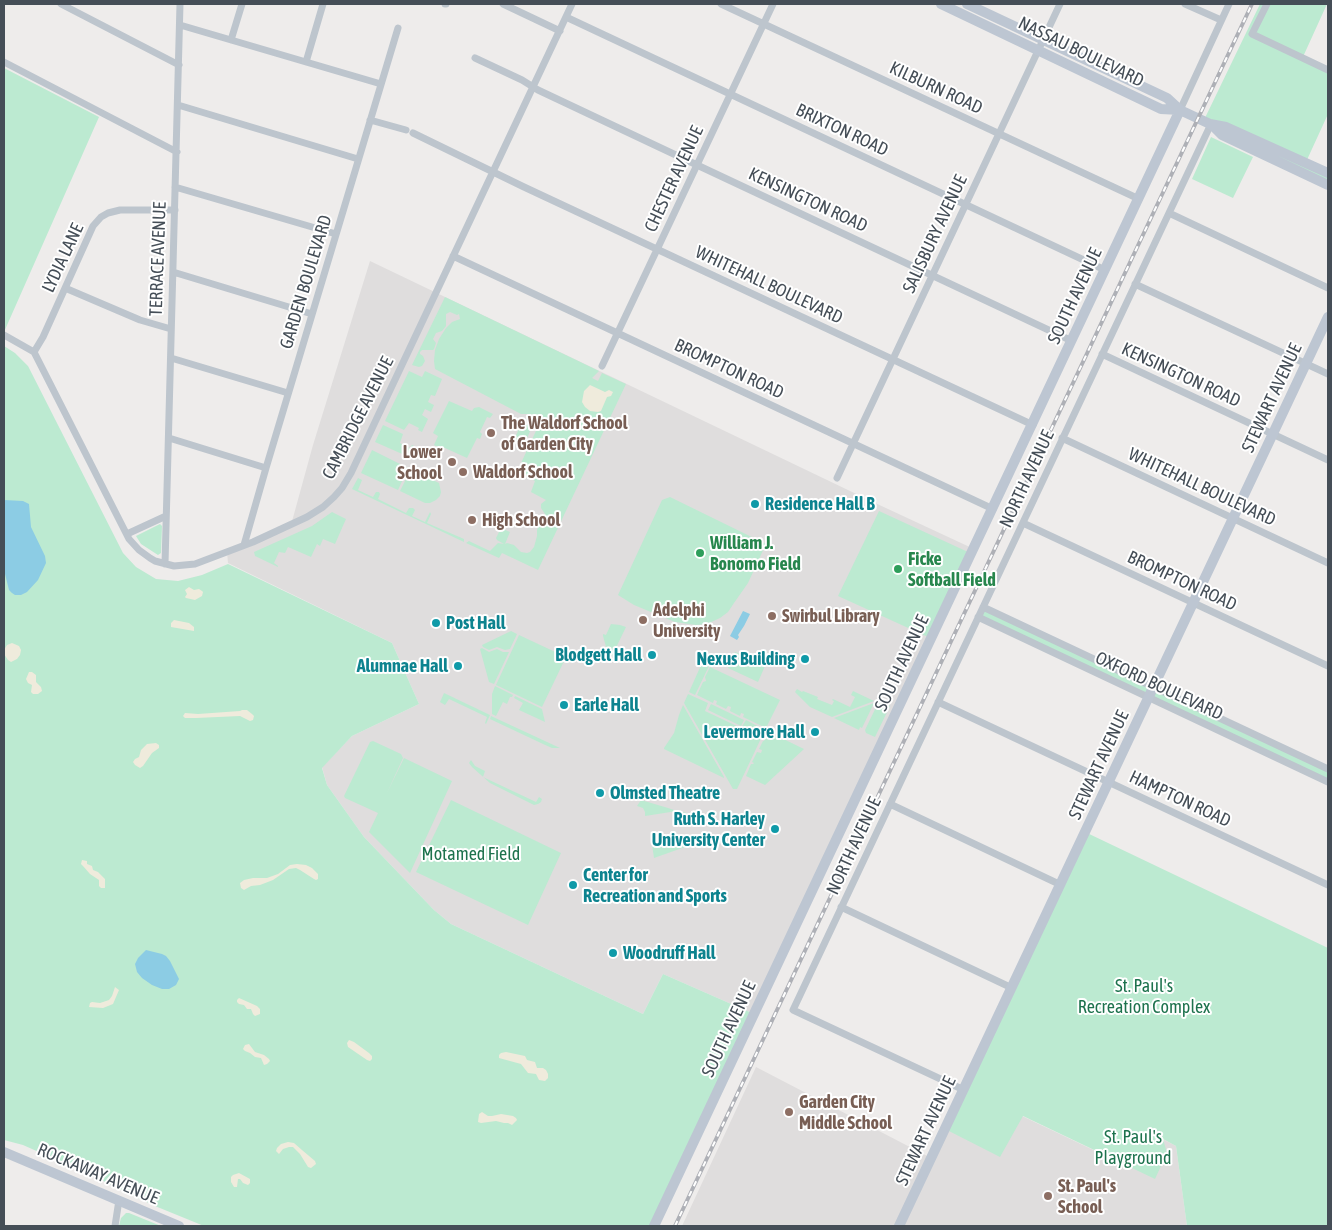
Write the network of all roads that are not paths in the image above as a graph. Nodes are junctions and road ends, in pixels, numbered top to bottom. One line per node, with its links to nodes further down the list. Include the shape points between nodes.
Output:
1 (61, 4): 27 (street)
2 (180, 4): 18 (street, TERRACE AVENUE)
3 (242, 4): 22 (street)
4 (323, 4): 26 (street)
5 (503, 4): 20 (street)
6 (572, 4): 15 (street, CAMBRIDGE AVENUE)
7 (721, 4): 17 (street, KILBURN ROAD)
8 (773, 4): 17 (street, CHESTER AVENUE)
9 (941, 4): 23 (main road, NASSAU BOULEVARD)
10 (967, 4): 21 (main road, NASSAU BOULEVARD)
11 (1060, 4): 21 (street, SALISBURY AVENUE)
12 (1185, 4): 16 (street)
13 (1229, 4): 16 (street, SOUTH AVENUE)
14 (1267, 4): 28 (street, via 1252,34)
15 (566, 17): 20 (street, CAMBRIDGE AVENUE); 31 (street, BRIXTON ROAD)
16 (1221, 20): 33 (street, SOUTH AVENUE)
17 (764, 24): 31 (street, CHESTER AVENUE); 36 (street, KILBURN ROAD)
18 (180, 25): 22 (street); 27 (street, TERRACE AVENUE)
19 (398, 28): 29 (street, GARDEN BOULEVARD)
20 (560, 30): 30 (street, CAMBRIDGE AVENUE)
21 (1043, 39): 23 (street, SALISBURY AVENUE); 33 (main road, NASSAU BOULEVARD, via 1167,98)
22 (231, 40): 26 (street)
23 (1038, 50): 33 (main road, NASSAU BOULEVARD, via 1161,109); 36 (street, SALISBURY AVENUE)
24 (475, 58): 30 (street, KENSINGTON ROAD)
25 (4, 62): 37 (street)
26 (306, 62): 29 (street)
27 (179, 65): 32 (street, TERRACE AVENUE)
28 (1328, 70)
29 (381, 84): 34 (street, GARDEN BOULEVARD)
30 (532, 86): 39 (street, KENSINGTON ROAD); 40 (street, CAMBRIDGE AVENUE)
31 (730, 94): 39 (street, CHESTER AVENUE); 45 (street, BRIXTON ROAD)
32 (178, 105): 37 (street, TERRACE AVENUE); 38 (street)
33 (1180, 110): 35 (main road, NASSAU BOULEVARD); 44 (main road, SOUTH AVENUE)
34 (370, 120): 38 (street, GARDEN BOULEVARD); 40 (street, WHITEHALL BOULEVARD, via 409,132)
35 (1211, 124): 41 (main road, NASSAU BOULEVARD, via 1226,127); 42 (main road, NASSAU BOULEVARD, via 1222,135); 47 (street, NORTH AVENUE)
36 (999, 134): 44 (street, KILBURN ROAD); 45 (street, SALISBURY AVENUE)
37 (177, 152): 43 (street, TERRACE AVENUE)
38 (358, 160): 48 (street, GARDEN BOULEVARD)
39 (697, 165): 49 (street, CHESTER AVENUE); 53 (street, KENSINGTON ROAD)
40 (493, 172): 49 (street, WHITEHALL BOULEVARD); 50 (street, CAMBRIDGE AVENUE)
41 (1328, 173)
42 (1328, 184)
43 (175, 187): 46 (street, TERRACE AVENUE); 48 (street)
44 (1139, 199): 51 (main road, SOUTH AVENUE)
45 (966, 204): 51 (street, BRIXTON ROAD); 53 (street, SALISBURY AVENUE)
46 (175, 210): 52 (street, TERRACE AVENUE); 55 (street, LYDIA LANE, via 120,210 101,217 93,226)
47 (1169, 213): 54 (street, NORTH AVENUE); 56 (street)
48 (336, 234): 57 (street, GARDEN BOULEVARD)
49 (657, 249): 60 (street, CHESTER AVENUE); 66 (street, WHITEHALL BOULEVARD)
50 (453, 256): 60 (street, BROMPTON ROAD); 84 (street, CAMBRIDGE AVENUE, via 342,488 307,517)
51 (1106, 270): 62 (main road, SOUTH AVENUE)
52 (173, 272): 57 (street); 59 (street, TERRACE AVENUE)
53 (932, 275): 62 (street, KENSINGTON ROAD); 66 (street, SALISBURY AVENUE)
54 (1135, 284): 64 (street, NORTH AVENUE); 67 (street)
55 (65, 288): 59 (street, via 140,320); 63 (street, LYDIA LANE)
56 (1328, 288)
57 (312, 314): 70 (street, GARDEN BOULEVARD)
58 (1328, 317): 67 (main road, STEWART AVENUE)
59 (171, 329): 65 (street, TERRACE AVENUE)
60 (618, 333): 68 (street, CHESTER AVENUE); 75 (street, BROMPTON ROAD)
61 (4, 335): 63 (street)
62 (1072, 340): 71 (main road, SOUTH AVENUE)
63 (34, 352): 83 (street, CAMBRIDGE AVENUE)
64 (1102, 354): 72 (street, KENSINGTON ROAD); 74 (street, NORTH AVENUE)
65 (171, 358): 70 (street); 73 (street, TERRACE AVENUE)
66 (893, 359): 71 (street, WHITEHALL BOULEVARD); 75 (street, SALISBURY AVENUE)
67 (1306, 364): 69 (street); 72 (main road, STEWART AVENUE)
68 (602, 366)
69 (1328, 374)
70 (288, 393): 77 (street, GARDEN BOULEVARD)
71 (1033, 424): 79 (main road, SOUTH AVENUE)
72 (1273, 434): 76 (street, KENSINGTON ROAD); 81 (main road, STEWART AVENUE)
73 (168, 438): 77 (street); 80 (street, TERRACE AVENUE)
74 (1062, 438): 81 (street, WHITEHALL BOULEVARD); 82 (street, NORTH AVENUE)
75 (853, 443): 78 (street, SALISBURY AVENUE); 79 (street, BROMPTON ROAD)
76 (1328, 460)
77 (266, 468): 84 (street, GARDEN BOULEVARD)
78 (837, 478)
79 (993, 509): 112 (main road, SOUTH AVENUE)
80 (166, 516): 83 (street); 86 (street, TERRACE AVENUE)
81 (1233, 518): 85 (street, WHITEHALL BOULEVARD); 87 (main road, STEWART AVENUE)
82 (1023, 523): 87 (street, BROMPTON ROAD); 88 (street, NORTH AVENUE)
83 (127, 534): 86 (street, CAMBRIDGE AVENUE, via 139,550)
84 (244, 545): 86 (street, CAMBRIDGE AVENUE, via 196,564)
85 (1328, 563)
86 (165, 564)
87 (1194, 603): 92 (street, BROMPTON ROAD); 93 (main road, STEWART AVENUE)
88 (983, 607): 89 (street, NORTH AVENUE); 90 (street, OXFORD BOULEVARD)
89 (978, 617): 91 (street, OXFORD BOULEVARD); 95 (street, NORTH AVENUE)
90 (1065, 646): 91 (street); 93 (street, OXFORD BOULEVARD)
91 (1061, 656): 94 (street, OXFORD BOULEVARD)
92 (1328, 666)
93 (1154, 687): 94 (main road, STEWART AVENUE); 96 (street, OXFORD BOULEVARD)
94 (1149, 697): 97 (street, OXFORD BOULEVARD); 100 (main road, STEWART AVENUE)
95 (938, 702): 100 (street, HAMPTON ROAD); 102 (street, NORTH AVENUE)
96 (1240, 728): 97 (street); 98 (street, OXFORD BOULEVARD)
97 (1235, 738): 99 (street, OXFORD BOULEVARD)
98 (1325, 768): 99 (street)
99 (1317, 776): 101 (street, OXFORD BOULEVARD)
100 (1109, 782): 103 (main road, STEWART AVENUE); 104 (street, HAMPTON ROAD)
101 (1328, 782)
102 (890, 804): 103 (street); 105 (street, NORTH AVENUE)
103 (1061, 884): 106 (main road, STEWART AVENUE)
104 (1328, 884)
105 (841, 908): 106 (street); 107 (street, NORTH AVENUE, via 792,1010)
106 (1012, 988): 107 (main road, STEWART AVENUE)
107 (964, 1090): 113 (main road, STEWART AVENUE)
108 (4, 1152): 109 (main road, ROCKAWAY AVENUE)
109 (119, 1200): 110 (street); 111 (main road, ROCKAWAY AVENUE)
110 (114, 1226)
111 (179, 1226)
112 (654, 1226)
113 (899, 1226)

